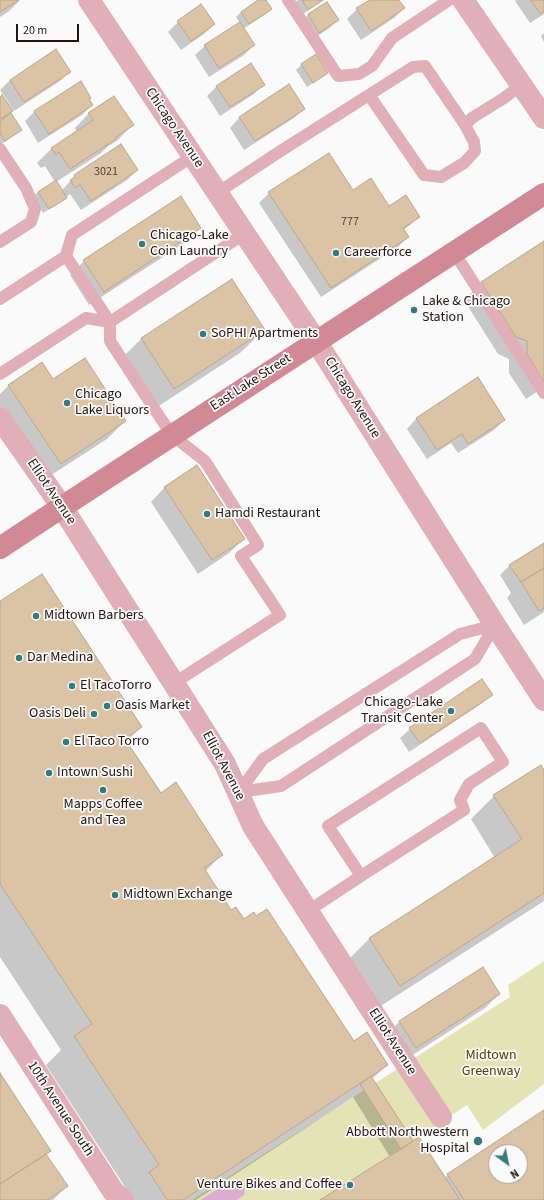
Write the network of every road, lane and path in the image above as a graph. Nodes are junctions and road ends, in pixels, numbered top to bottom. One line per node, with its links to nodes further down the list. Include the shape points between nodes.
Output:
1 (89, 0): 10 (street, Chicago Avenue)
2 (288, 0): 3 (lane, via 338,76 359,74 372,66 392,38)
3 (449, 0)
4 (464, 0): 5 (street)
5 (521, 85): 7 (street); 8 (lane)
6 (369, 95): 8 (lane, via 413,67 425,66); 8 (lane, via 424,175 441,177 464,163 475,151 474,142); 11 (lane)
7 (544, 118)
8 (465, 125)
9 (0, 149): 14 (lane, via 26,188 35,209 30,222)
10 (193, 156): 11 (street, Chicago Avenue); 16 (lane, via 72,235)
11 (217, 193): 13 (street, Chicago Avenue)
12 (544, 194): 15 (main road, East Lake Street)
13 (244, 234): 18 (lane); 19 (street, Chicago Avenue)
14 (0, 242)
15 (454, 252): 19 (main road, East Lake Street); 21 (lane)
16 (66, 256): 17 (lane); 18 (lane)
17 (0, 299)
18 (110, 322): 20 (lane, via 86,318); 23 (lane, via 110,341)
19 (316, 341): 23 (main road, East Lake Street); 26 (street, Chicago Avenue)
20 (0, 374)
21 (544, 393)
22 (0, 418): 24 (street, Elliot Avenue)
23 (172, 435): 24 (main road, East Lake Street); 27 (lane, via 205,461 258,545 241,556 280,615)
24 (62, 506): 25 (main road, East Lake Street); 27 (street, Elliot Avenue)
25 (0, 548)
26 (495, 625): 28 (street, Chicago Avenue); 29 (lane, via 460,634 263,759); 29 (lane, via 475,659 281,786)
27 (174, 683): 29 (street, Elliot Avenue, via 225,764)
28 (544, 700)
29 (239, 792): 31 (street, Elliot Avenue, via 253,826)
30 (362, 876): 30 (lane, via 328,826 481,728 503,762 469,784 460,800 464,810); 31 (lane)
31 (308, 911): 33 (street, Elliot Avenue)
32 (0, 1015): 34 (street, 10th Avenue South)
33 (441, 1117)
34 (113, 1197)

